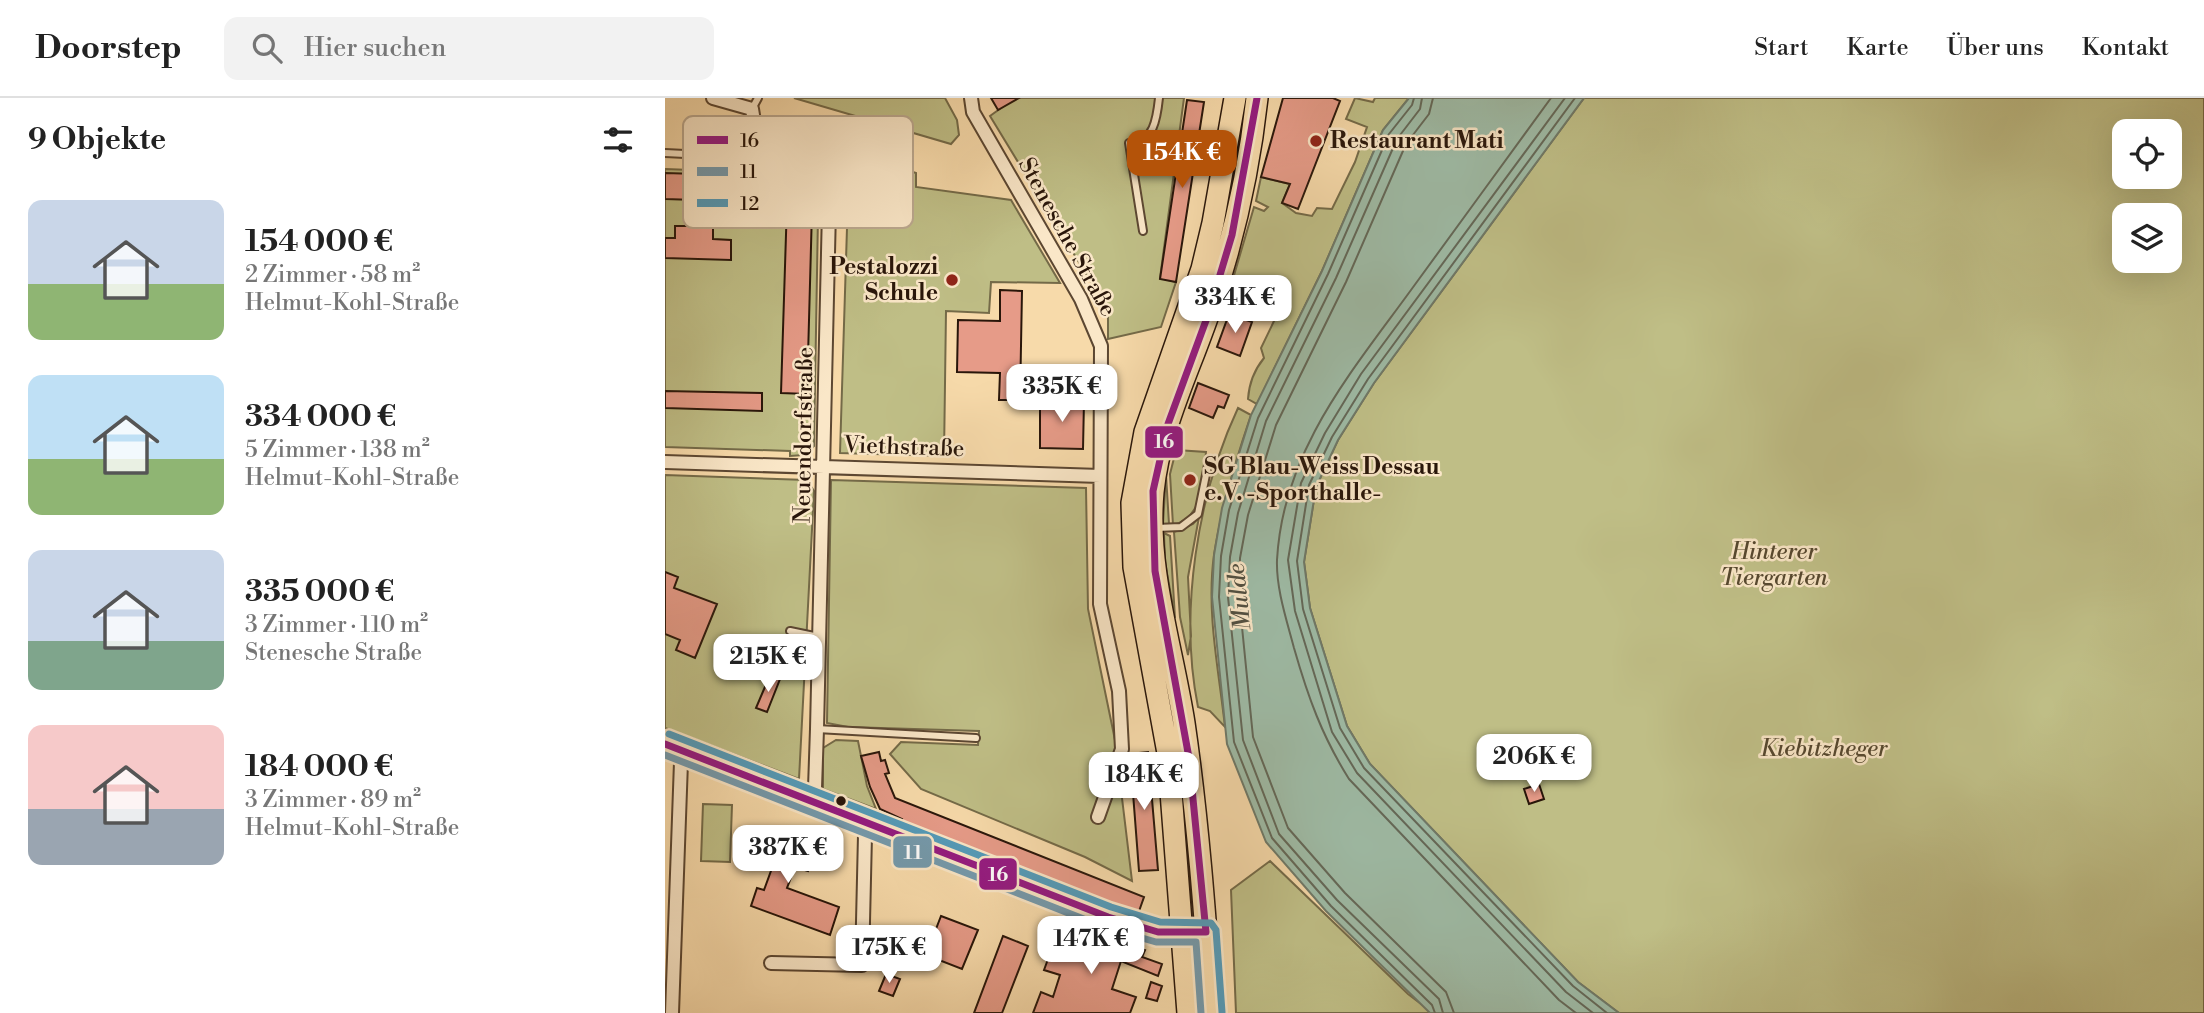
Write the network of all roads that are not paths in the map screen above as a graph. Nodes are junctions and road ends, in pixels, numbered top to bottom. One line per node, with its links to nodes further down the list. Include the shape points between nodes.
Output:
1 (713, 98): 6 (street)
2 (971, 98): 14 (street, Stenesche Straße, via 974,113 1097,331 1101,346)
3 (1159, 98): 10 (lane, via 1156,123 1149,134 1136,144 1129,143)
4 (1235, 98): 26 (main road, via 1208,246 1188,316 1145,432 1132,503 1134,568 1168,752)
5 (1257, 98): 15 (main road, via 1245,175 1220,277 1157,464)
6 (755, 103)
7 (665, 153): 8 (lane)
8 (683, 154)
9 (829, 228): 12 (street, Neuendorfstraße)
10 (1143, 231)
11 (665, 463): 12 (street, Viethstraße)
12 (825, 466): 14 (street, Viethstraße); 17 (street, Neuendorfstraße)
13 (1208, 466): 15 (lane, via 1198,514 1181,527)
14 (1100, 476): 23 (street, Stenesche Straße, via 1100,604 1119,691 1122,749)
15 (1152, 528): 25 (main road, via 1157,589 1193,786)
16 (790, 631): 17 (lane)
17 (819, 637): 18 (street, Neuendorfstraße)
18 (817, 729): 19 (lane); 22 (street, Neuendorfstraße, via 815,788)
19 (976, 738)
20 (665, 744): 21 (street)
21 (685, 752): 22 (street); 28 (street)
22 (810, 800): 24 (street)
23 (1098, 817)
24 (869, 824): 26 (street, via 1108,916 1158,932); 27 (street, via 862,965)
25 (1206, 932): 26 (street); 30 (main road)
26 (1183, 933): 29 (main road)
27 (771, 962)
28 (672, 1013)
29 (1188, 1013)
30 (1212, 1013)

